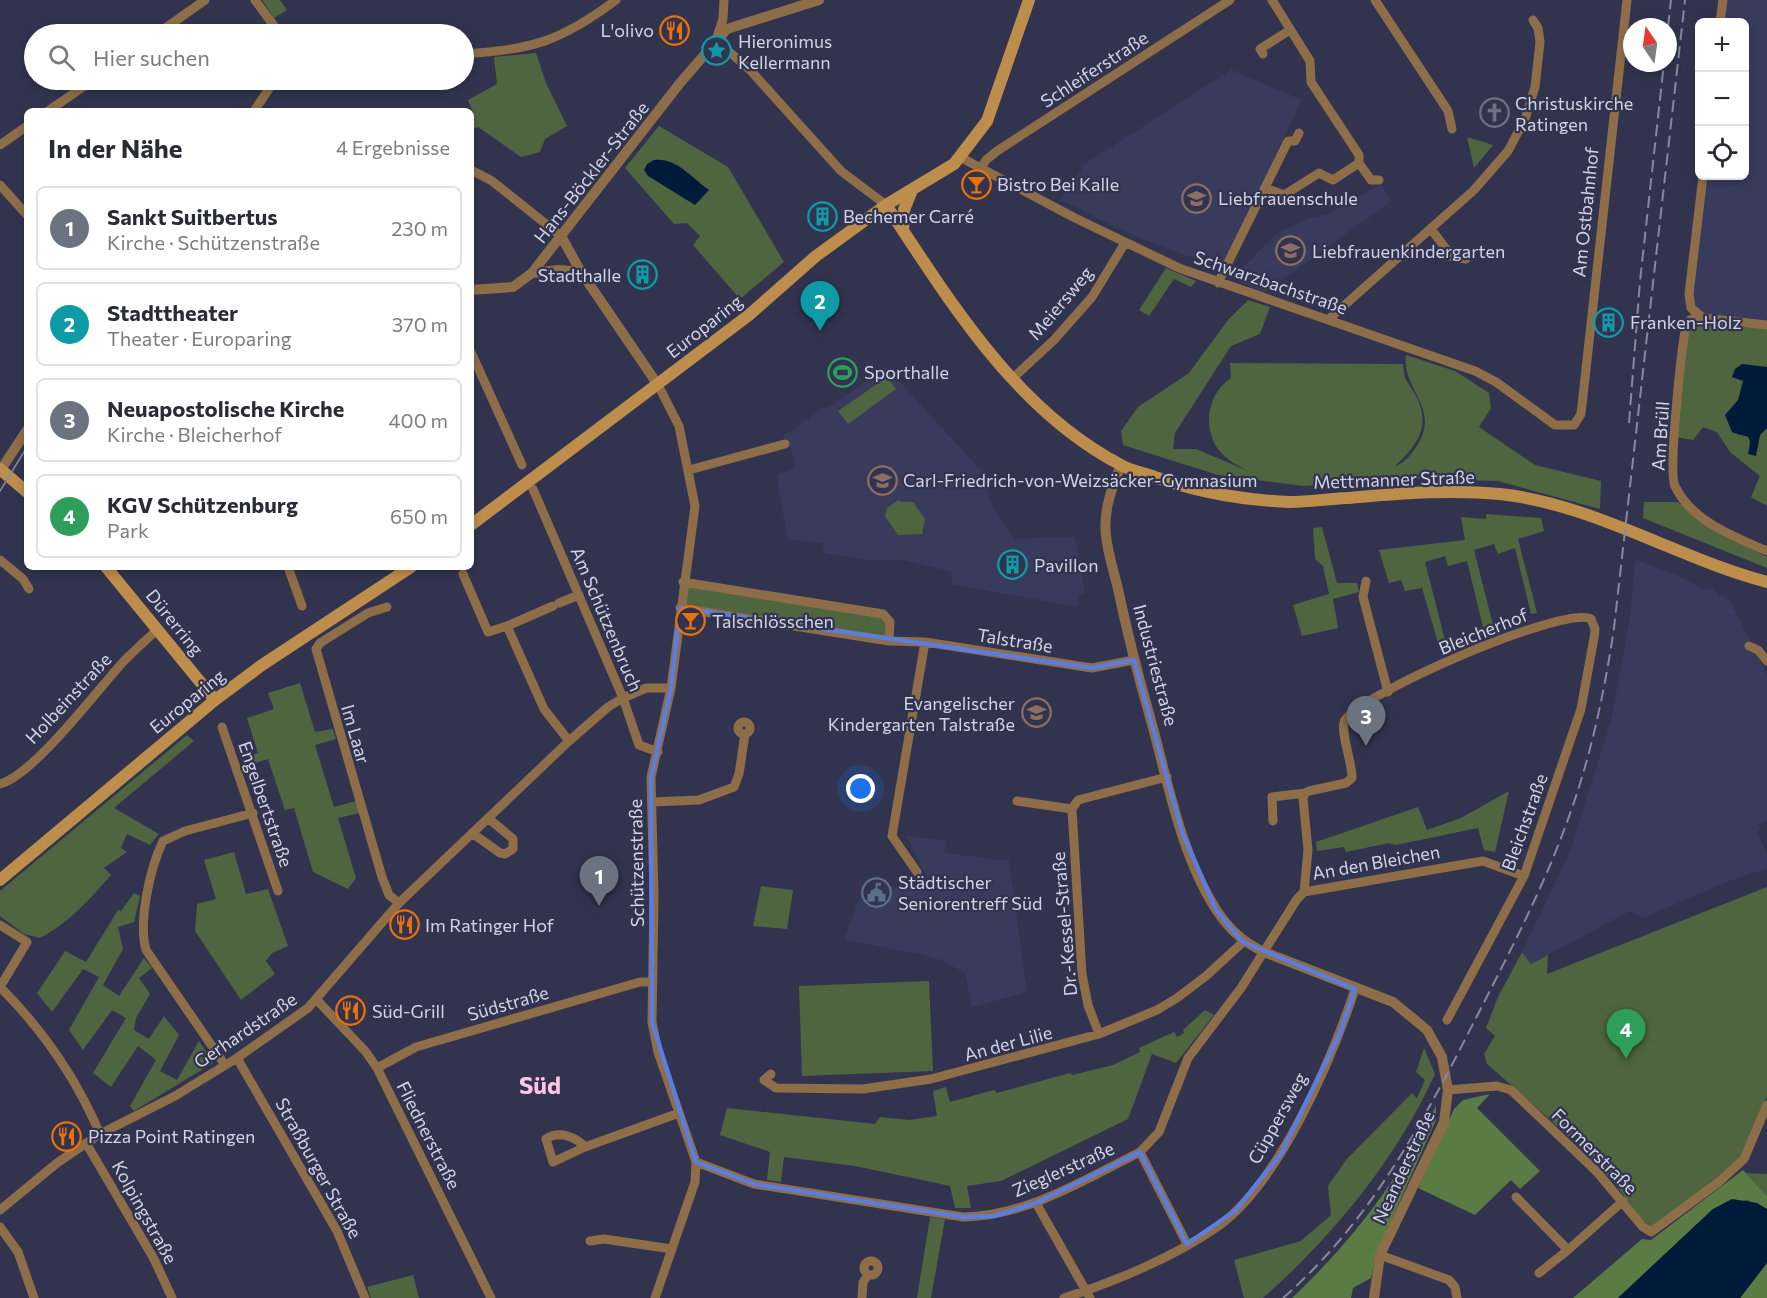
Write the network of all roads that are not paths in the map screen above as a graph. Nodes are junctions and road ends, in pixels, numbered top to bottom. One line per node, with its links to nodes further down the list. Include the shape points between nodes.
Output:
1 (205, 0): 14 (street)
2 (255, 0): 15 (street)
3 (616, 0): 18 (street, via 582,26 534,46)
4 (724, 0): 17 (street)
5 (819, 0): 17 (street, Hans-Böckler-Straße, via 740,23)
6 (1029, 0): 28 (main road, Europaring, via 987,121)
7 (1230, 0): 30 (street, Schleiferstraße, via 996,151)
8 (1272, 0): 16 (street)
9 (1375, 0): 25 (street, via 1448,111)
10 (1627, 0): 54 (street, Am Ostbahnhof, via 1581,414)
11 (1723, 0): 12 (street)
12 (1721, 18)
13 (1533, 20): 39 (street, via 1539,35 1538,72 1519,134 1489,174)
14 (171, 24)
15 (273, 24)
16 (1290, 30): 19 (street, via 1260,49); 29 (street, via 1310,61 1311,82 1358,153)
17 (716, 40): 37 (street, via 751,71 842,171); 41 (street, Hans-Böckler-Straße)
18 (474, 53)
19 (1263, 54)
20 (78, 90): 22 (street)
21 (269, 90): 23 (street)
22 (52, 108)
23 (257, 108)
24 (24, 128): 27 (street)
25 (1452, 129)
26 (1299, 133): 35 (street, via 1295,141 1288,141)
27 (0, 145)
28 (960, 157): 30 (street, Schwarzbachstraße); 36 (main road, Europaring)
29 (1359, 163): 32 (street, via 1371,180); 35 (street, via 1335,179 1319,172 1284,195)
30 (980, 170): 42 (street, Schwarzbachstraße)
31 (474, 172): 41 (street, via 492,181)
32 (1379, 180)
33 (1703, 180): 48 (street, via 1689,294 1691,308)
34 (0, 185): 38 (street)
35 (1266, 188): 46 (street)
36 (912, 190): 37 (main road, Europaring); 40 (main road, via 904,210)
37 (886, 205): 40 (main road); 53 (main road, Europaring, via 816,256 749,315)
38 (24, 212)
39 (1431, 229): 43 (street, via 1452,257); 49 (street)
40 (903, 231): 52 (main road, via 971,331)
41 (561, 236): 44 (street, Schützenstraße); 45 (street, Hans-Böckler-Straße)
42 (1125, 243): 46 (street, Schwarzbachstraße); 52 (street, Meiersweg, via 1092,297)
43 (1466, 260)
44 (581, 272): 45 (street); 53 (street, Schützenstraße)
45 (532, 273): 47 (street, Hans-Böckler-Straße, via 513,286)
46 (1218, 283): 49 (street, Schwarzbachstraße)
47 (474, 290)
48 (1698, 316): 50 (street); 64 (street, Am Brüll, via 1690,320 1684,331 1673,483 1712,524)
49 (1329, 319): 54 (street, Schwarzbachstraße, via 1475,371 1555,424)
50 (1767, 325)
51 (474, 359): 57 (street)
52 (1013, 378): 58 (main road, via 1051,417)
53 (658, 385): 60 (street, Schützenstraße, via 679,426); 63 (main road, Europaring)
54 (1574, 425)
55 (24, 434): 59 (street)
56 (785, 444): 60 (street)
57 (522, 465)
58 (1121, 465): 72 (main road, Mettmanner Straße, via 1178,486 1237,498 1292,502 1456,492 1524,498 1580,513); 84 (street, Industriestraße, via 1110,492 1106,536)
59 (0, 470): 62 (main road)
60 (689, 470): 71 (street, Schützenstraße, via 695,506)
61 (533, 489): 74 (street, Am Schützenbruch)
62 (24, 490)
63 (474, 523)
64 (1767, 551)
65 (0, 560): 73 (street)
66 (109, 570): 80 (main road, Dürerring)
67 (289, 570): 75 (street)
68 (406, 570): 89 (main road, Europaring)
69 (463, 574): 79 (street, via 488,632)
70 (1366, 581): 87 (street, via 1363,597)
71 (683, 582): 77 (street, Schützenstraße); 81 (street, via 883,614 890,622)
72 (1767, 582)
73 (29, 589)
74 (579, 595): 79 (street); 88 (street, Am Schützenbruch)
75 (302, 606)
76 (387, 607): 109 (street, Im Laar, via 368,612 316,649 381,877 389,895)
77 (680, 608): 81 (street, Talstraße); 86 (street, Schützenstraße)
78 (1594, 622): 87 (street, Bleicherhof, via 1583,616 1522,631 1477,648); 105 (street, Bleichstraße, via 1581,709)
79 (507, 626): 92 (street, via 544,709)
80 (158, 629): 89 (main road, Dürerring); 95 (street, Holbeinstraße, via 124,661 59,736 15,777)
81 (889, 640): 82 (street, Talstraße)
82 (925, 642): 84 (street, Talstraße, via 1092,668); 104 (street, via 892,836)
83 (1749, 646): 85 (street)
84 (1134, 660): 94 (street, Industriestraße)
85 (1767, 662)
86 (671, 688): 88 (street, Gerhardstraße, via 646,688); 93 (street, Schützenstraße)
87 (1388, 692): 96 (street, Bleicherhof, via 1343,723 1352,778)
88 (623, 698): 92 (street, Gerhardstraße); 93 (street, Am Schützenbruch, via 639,745)
89 (215, 700): 106 (main road, Europaring)
90 (222, 727): 100 (street, Engelbertstraße)
91 (745, 735): 98 (street, via 734,787 699,800)
92 (569, 741): 101 (street, Gerhardstraße)
93 (658, 752): 98 (street, Schützenstraße, via 651,777)
94 (1167, 777): 99 (street, via 1078,800); 111 (street, Industriestraße, via 1199,875 1216,910)
95 (0, 784)
96 (1305, 793): 102 (street, Bleicherhof, via 1272,797); 108 (street, via 1308,870)
97 (1017, 801): 99 (street)
98 (652, 802): 113 (street, Schützenstraße)
99 (1072, 809): 118 (street, Dr.-Kessel-Straße, via 1082,974)
100 (253, 813): 107 (street, Engelbertstraße); 120 (street, via 183,831 163,841 142,921 146,950)
101 (488, 818): 103 (street, Gerhardstraße); 103 (street, via 513,840 513,849 505,855)
102 (1273, 821)
103 (472, 833): 109 (street, Gerhardstraße)
104 (916, 872)
105 (1524, 876): 108 (street, An den Bleichen, via 1483,861); 117 (street, Bleichstraße)
106 (0, 880)
107 (278, 891)
108 (1304, 892): 112 (street, An den Bleichen)
109 (399, 903): 116 (street, Gerhardstraße)
110 (0, 925): 114 (street, via 27,942)
111 (1243, 942): 112 (street, Industriestraße); 118 (street, An der Lilie, via 1177,998)
112 (1264, 952): 115 (street, Industriestraße); 129 (street, Zieglerstraße, via 1188,1058 1159,1132)
113 (652, 982): 121 (street, Südstraße, via 640,982 416,1047); 125 (street, Schützenstraße, via 652,1022 658,1052)
114 (0, 987): 126 (street, via 63,1065)
115 (1355, 989): 123 (street, Industriestraße, via 1393,1002 1427,1030 1442,1057); 137 (street, Cüppersweg, via 1340,1033 1281,1154 1235,1211)
116 (317, 1000): 119 (street, Gerhardstraße); 121 (street, Fliednerstraße)
117 (1447, 1020)
118 (1099, 1034): 122 (street, An der Lilie, via 962,1072 863,1089 776,1088 764,1080)
119 (237, 1058): 120 (street, Gerhardstraße); 146 (street, Straßburger Straße, via 337,1231)
120 (225, 1065): 126 (street, Gerhardstraße)
121 (377, 1068): 147 (street, Fliednerstraße)
122 (771, 1074)
123 (1448, 1090): 132 (street, Formerstraße, via 1497,1086 1511,1090); 140 (street, Neanderstraße, via 1440,1132)
124 (1767, 1105): 132 (street, Formerstraße, via 1744,1159 1656,1230 1651,1232 1643,1227)
125 (679, 1113): 128 (street); 130 (street, Schützenstraße)
126 (100, 1134): 127 (street, Gerhardstraße)
127 (86, 1143): 134 (street, Gerhardstraße); 145 (street, Kolpingstraße, via 149,1250)
128 (585, 1147)
129 (1140, 1152): 133 (street, Zieglerstraße); 137 (street)
130 (696, 1162): 133 (street, Zieglerstraße, via 754,1184 963,1217 994,1216); 138 (street, Schützenstraße, via 695,1182)
131 (1516, 1197): 139 (street)
132 (1623, 1200): 139 (street)
133 (1036, 1203): 143 (street)
134 (0, 1210)
135 (0, 1227): 144 (street, via 18,1252)
136 (590, 1241): 138 (street, via 604,1239)
137 (1187, 1244): 143 (street, Cüppersweg)
138 (672, 1250): 148 (street, Schützenstraße)
139 (1568, 1250): 141 (street)
140 (1380, 1256): 151 (street, Neanderstraße); 152 (street, via 1449,1281)
141 (1539, 1273)
142 (868, 1275): 149 (street)
143 (1088, 1294): 150 (street, Cüppersweg)
144 (34, 1298)
145 (172, 1298)
146 (365, 1298)
147 (491, 1298)
148 (655, 1298)
149 (862, 1298)
150 (1064, 1298)
151 (1374, 1298)
152 (1457, 1298)

